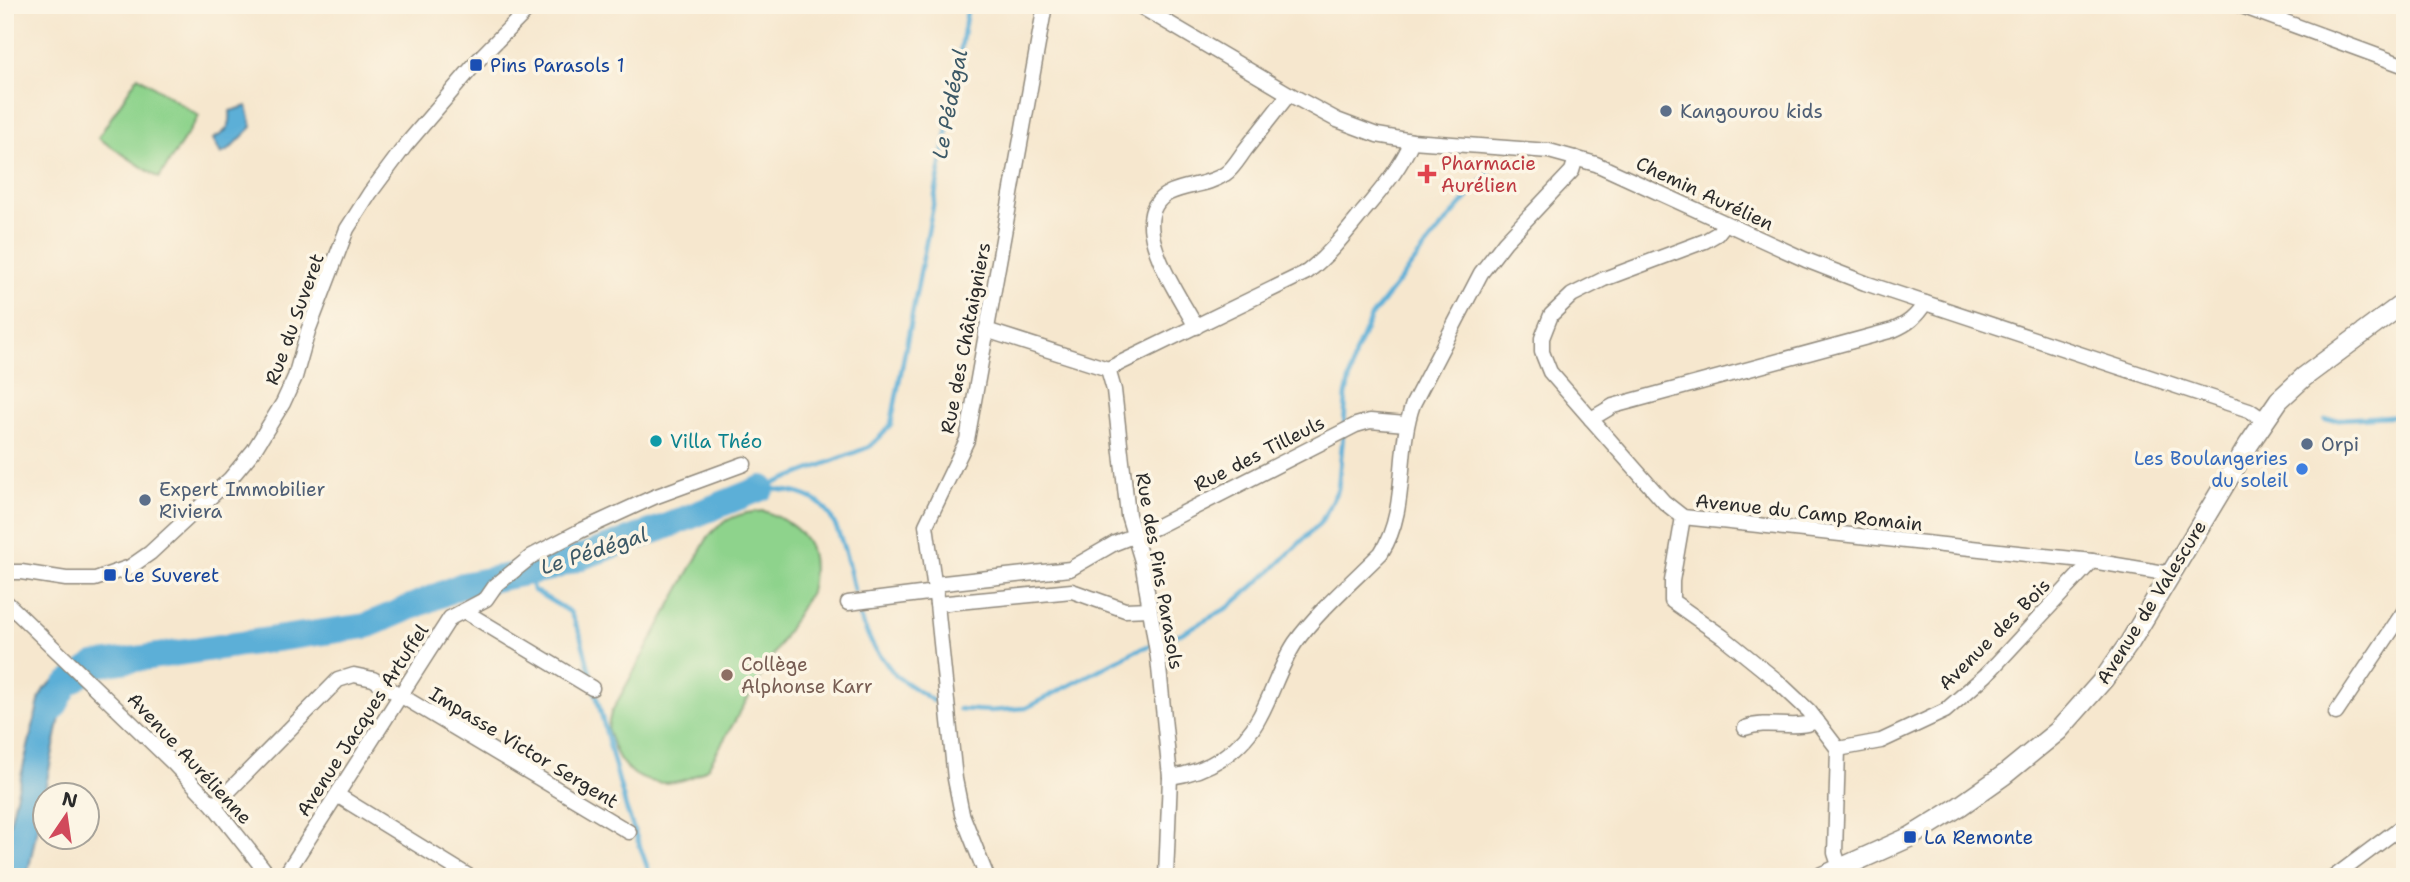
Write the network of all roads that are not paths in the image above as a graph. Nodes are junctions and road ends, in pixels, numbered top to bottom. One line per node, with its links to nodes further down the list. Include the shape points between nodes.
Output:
1 (531, 5): 23 (street, Rue du Suveret, via 481,57 370,192 347,229 283,403 230,479 130,566 95,579)
2 (1045, 5): 13 (street, Rue des Châtaigniers)
3 (1138, 5): 6 (street, Chemin Aurélien)
4 (2239, 5): 5 (street)
5 (2405, 66)
6 (1289, 94): 7 (street, Chemin Aurélien, via 1337,120 1377,135); 12 (street, via 1228,173 1167,194 1154,204 1149,225 1156,250)
7 (1412, 141): 8 (street, Chemin Aurélien, via 1549,151); 12 (street, via 1403,161 1327,256 1307,272)
8 (1576, 158): 9 (street, Chemin Aurélien); 17 (street, via 1572,171 1481,273)
9 (1725, 224): 11 (street, Chemin Aurélien, via 1806,260); 15 (street, Avenue du Camp Romain, via 1706,241 1572,295 1551,315 1542,352 1550,372)
10 (2405, 302): 16 (main road, Avenue de Valescure, via 2304,377)
11 (1925, 303): 15 (street, via 1908,324 1893,330 1613,406); 16 (street, Chemin Aurélien, via 2249,410)
12 (1195, 327): 14 (street)
13 (986, 330): 14 (street); 26 (street, Rue des Châtaigniers, via 967,440 926,525)
14 (1108, 369): 20 (street, Rue des Pins Parasols)
15 (1591, 419): 19 (street, Avenue du Camp Romain, via 1664,502)
16 (2264, 420): 24 (main road, Avenue de Valescure)
17 (1406, 424): 20 (street, Rue des Tilleuls, via 1370,421 1356,425); 38 (street, via 1398,501 1385,546 1296,642 1260,718 1243,742 1219,761)
18 (744, 464): 31 (street, Avenue Jacques Artuffel, via 654,497 532,556 486,599)
19 (1683, 517): 21 (street, Avenue du Camp Romain); 35 (street, via 1672,601 1775,679)
20 (1133, 536): 22 (street, Rue des Tilleuls); 29 (street, Rue des Pins Parasols)
21 (2092, 561): 24 (street, Avenue du Camp Romain); 37 (street, Avenue des Bois, via 1945,711 1881,741)
22 (1070, 569): 25 (street); 26 (street)
23 (5, 572)
24 (2171, 574): 43 (main road, Avenue de Valescure, via 2104,679 2058,731 1960,806 1893,846)
25 (1072, 591): 26 (street); 29 (street, via 1125,610)
26 (936, 593): 28 (street); 47 (street, Rue des Châtaigniers, via 955,779 962,814)
27 (5, 601): 40 (street, Avenue Aurélienne)
28 (848, 603)
29 (1150, 610): 38 (street, Rue des Pins Parasols)
30 (2405, 610): 34 (street)
31 (464, 611): 32 (street); 33 (street, Avenue Jacques Artuffel, via 450,618)
32 (592, 688)
33 (400, 695): 39 (street, Avenue Jacques Artuffel); 40 (street, Impasse Victor Sergent, via 373,679 354,675 338,680); 42 (street, Impasse Victor Sergent)
34 (2336, 713)
35 (1817, 721): 36 (street, via 1806,726 1758,723); 37 (street)
36 (1745, 728)
37 (1838, 748): 43 (street, via 1835,845)
38 (1170, 777): 48 (street, Rue des Pins Parasols)
39 (337, 795): 45 (street, Avenue Jacques Artuffel); 46 (street)
40 (214, 806): 44 (street, Avenue Aurélienne)
41 (2405, 824): 50 (street)
42 (629, 832)
43 (1840, 868): 49 (main road, Avenue de Valescure)
44 (270, 877)
45 (284, 877)
46 (470, 877)
47 (987, 877)
48 (1166, 877)
49 (1821, 877)
50 (2334, 877)

